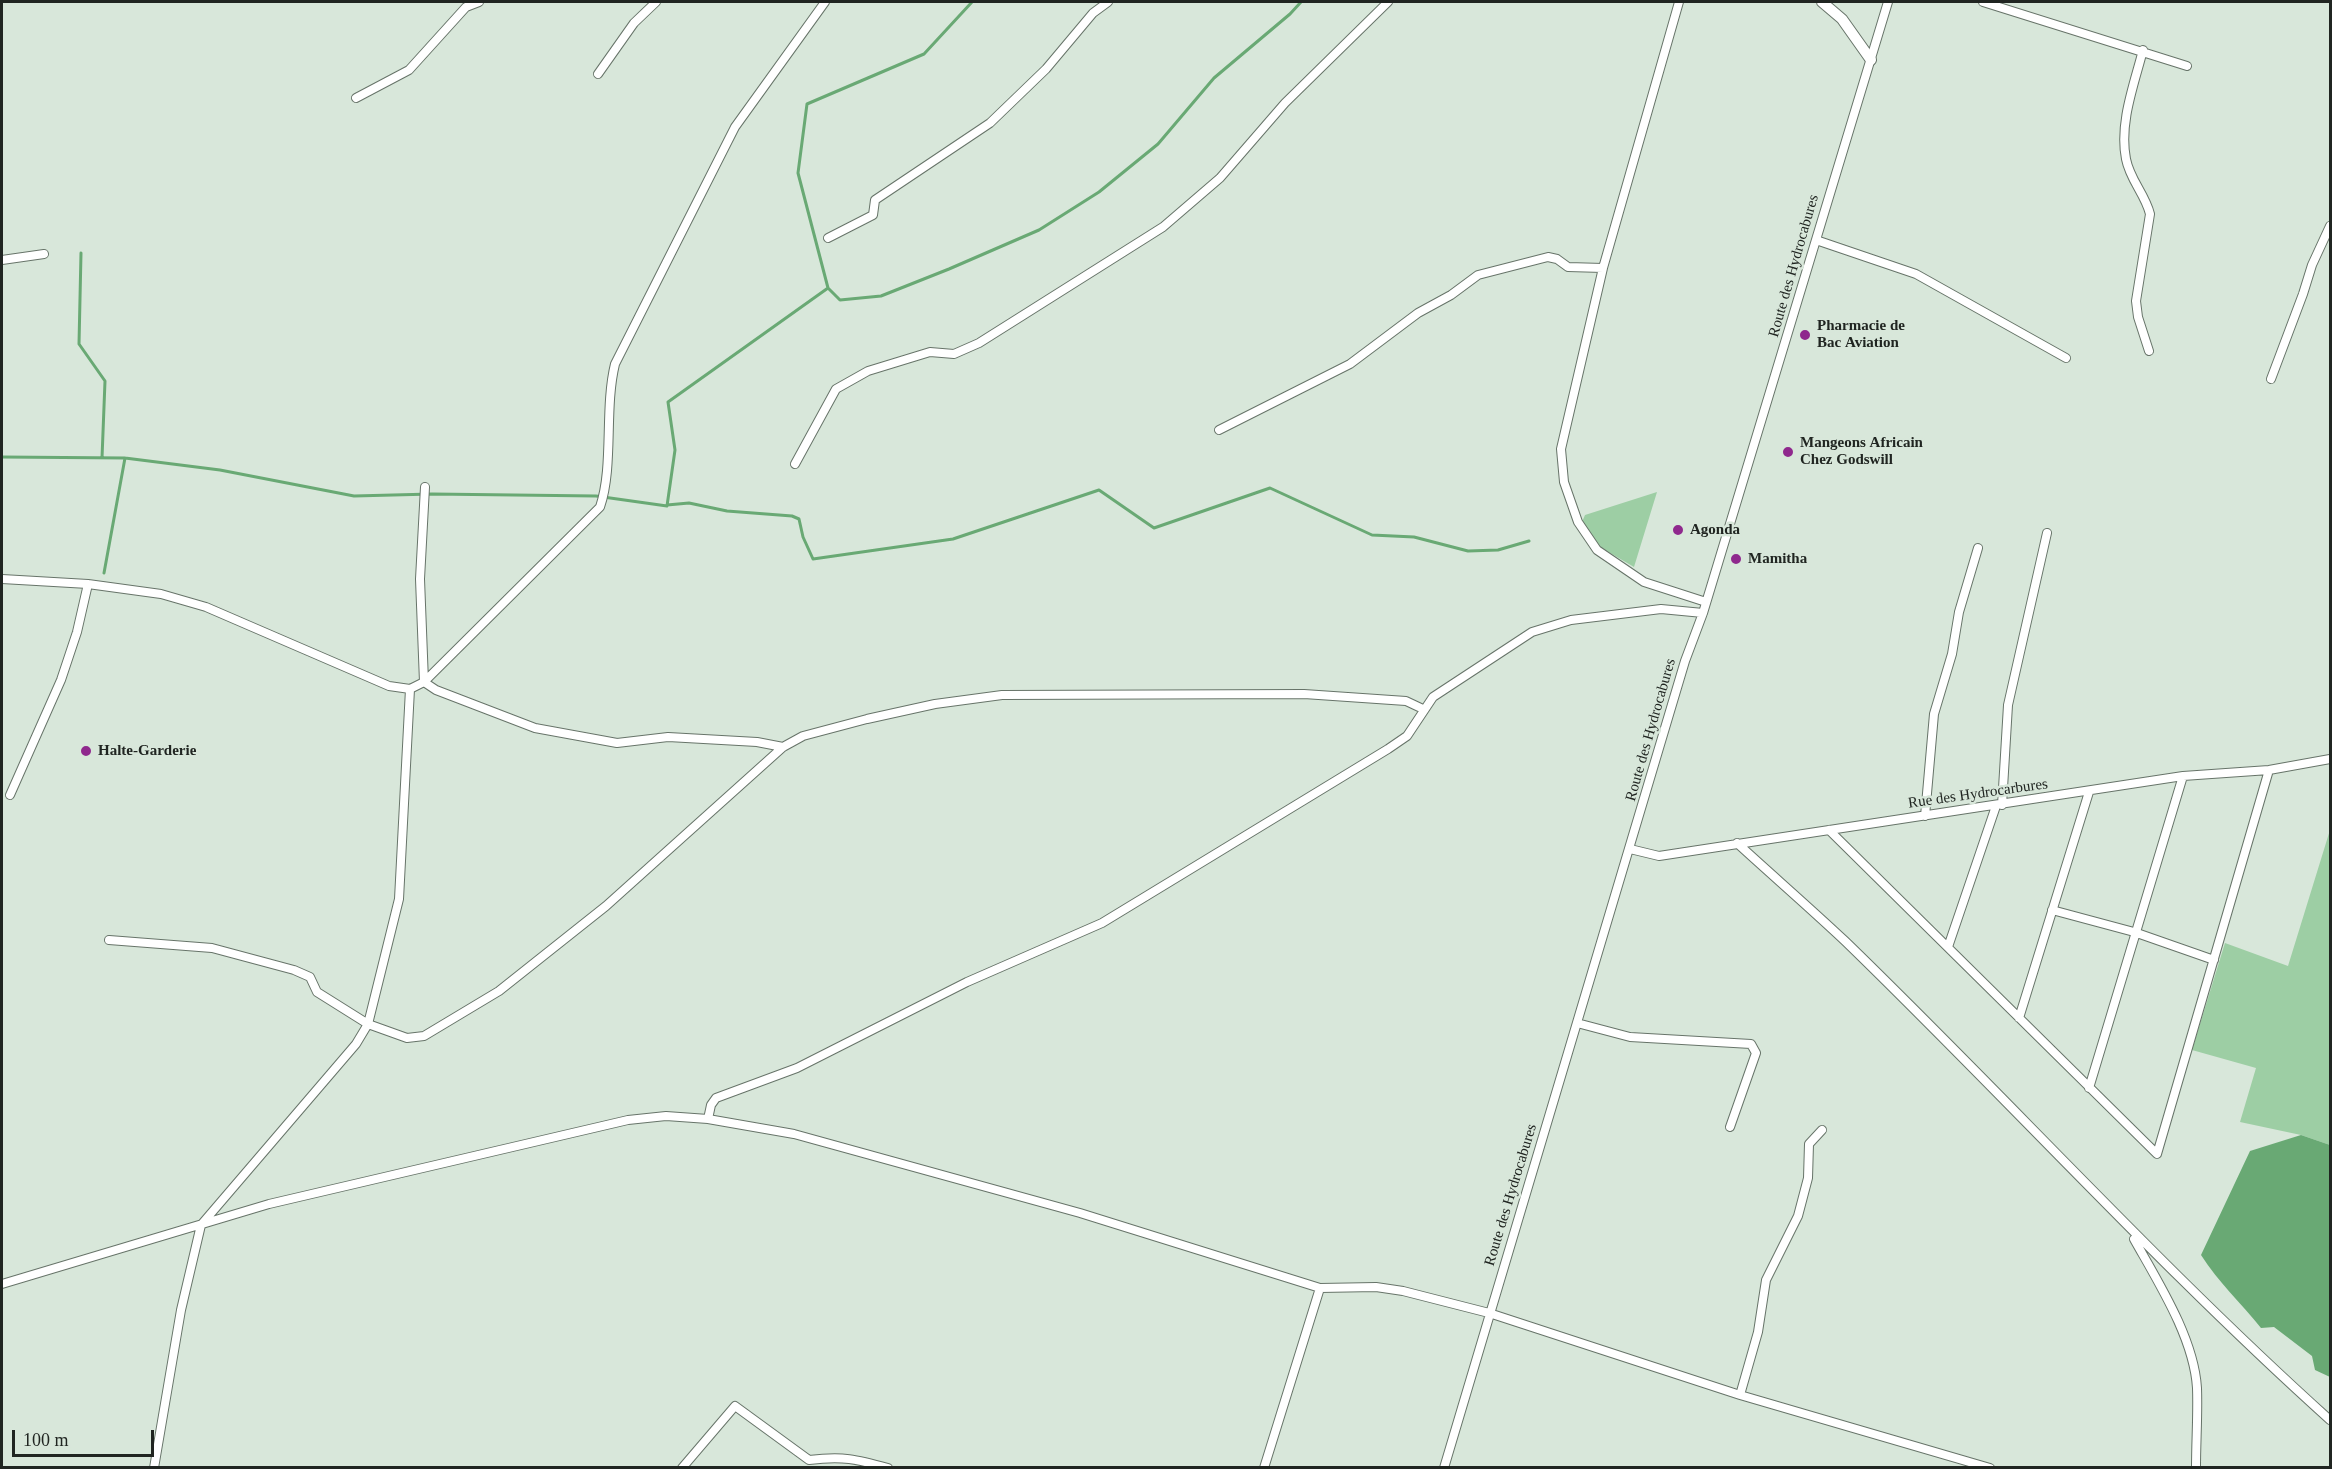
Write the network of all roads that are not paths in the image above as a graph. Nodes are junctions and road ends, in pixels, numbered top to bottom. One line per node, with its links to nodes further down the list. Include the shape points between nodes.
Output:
1 (479, 2): 14 (street, via 466,7 409,70)
2 (656, 2): 13 (street, via 634,23)
3 (825, 2): 33 (street, via 735,127 615,364 610,382 602,500 590,519)
4 (1108, 2): 16 (street, via 990,123 875,200 873,215)
5 (1388, 2): 25 (street, via 1285,103 1220,178 1163,227 980,343 954,354 930,352 868,371 836,389)
6 (1679, 2): 20 (street)
7 (1822, 2): 11 (street, via 1842,19)
8 (1888, 2): 11 (street, Route des Hydrocabures)
9 (1983, 2): 10 (street)
10 (2143, 50): 12 (street); 21 (street, via 2125,122 2126,159 2150,214 2136,301)
11 (1871, 60): 17 (street, Route des Hydrocabures)
12 (2187, 66)
13 (598, 74)
14 (356, 98)
15 (2331, 226): 23 (street, via 2312,265)
16 (828, 238)
17 (1816, 240): 22 (street, via 1916,274); 31 (street, Route des Hydrocabures)
18 (44, 254): 19 (street)
19 (2, 260)
20 (1604, 268): 24 (street, via 1568,267 1548,257 1478,275 1350,364); 31 (street, via 1561,449 1564,482 1578,522 1597,550 1644,582)
21 (2150, 351)
22 (2066, 358)
23 (2271, 379)
24 (1219, 430)
25 (795, 464)
26 (425, 493): 33 (street, via 420,579)
27 (2047, 533): 42 (street, via 2008,705)
28 (1978, 548): 43 (street, via 1934,714)
29 (2, 579): 30 (street)
30 (88, 584): 34 (street, via 161,594 206,607 389,686); 41 (street, via 61,681)
31 (1706, 602): 32 (street, Route des Hydrocabures)
32 (1703, 613): 35 (street, via 1661,609 1571,620 1538,629 1439,693); 46 (street, Route des Hydrocabures, via 1685,661)
33 (424, 682): 34 (street); 36 (street, via 547,730 617,743 668,737)
34 (410, 689): 54 (street, via 399,899)
35 (1423, 709): 36 (street, via 1406,701 1304,694 1002,695 934,704 867,719 802,736); 56 (street, via 1407,736 1388,749 1102,923 967,982 797,1068 716,1098)
36 (783, 747): 54 (street, via 606,906 499,990 424,1036 407,1038)
37 (2331, 759): 38 (street, Rue des Hydrocarbures)
38 (2269, 770): 39 (street, Rue des Hydrocarbures); 51 (street)
39 (2183, 776): 40 (street, Rue des Hydrocarbures); 48 (street)
40 (2089, 792): 42 (street, Rue des Hydrocarbures); 47 (street)
41 (10, 795)
42 (1999, 805): 43 (street, Rue des Hydrocarbures); 50 (street)
43 (1925, 816): 44 (street, Rue des Hydrocarbures)
44 (1829, 830): 45 (street, Rue des Hydrocarbures); 50 (street)
45 (1737, 843): 46 (street, Rue des Hydrocarbures, via 1659,856); 60 (street, via 1844,941)
46 (1630, 849): 53 (street, Route des Hydrocabures)
47 (2052, 910): 48 (street); 52 (street)
48 (2134, 932): 51 (street); 55 (street)
49 (109, 940): 54 (street, via 212,948 294,970 310,977 317,992)
50 (1948, 947): 52 (street)
51 (2214, 960): 55 (street, via 2157,1154)
52 (2019, 1018): 55 (street)
53 (1577, 1023): 57 (street, via 1630,1037 1751,1044 1756,1053); 63 (street, Route des Hydrocabures)
54 (368, 1024): 59 (street, via 356,1044)
55 (2089, 1088)
56 (708, 1119): 59 (street, via 666,1116 628,1120 269,1204); 62 (street, via 829,1143)
57 (1730, 1127)
58 (1822, 1130): 64 (street, via 1809,1144 1808,1178 1798,1216 1766,1280 1758,1332)
59 (201, 1225): 61 (street); 66 (street, via 181,1310)
60 (2130, 1231): 65 (street); 72 (street, via 2172,1307 2192,1361 2197,1388)
61 (2, 1284)
62 (1320, 1288): 63 (street, via 1376,1287); 69 (street)
63 (1489, 1313): 64 (street); 70 (street, Route des Hydrocabures)
64 (1740, 1395): 71 (street)
65 (2331, 1420)
66 (154, 1467)
67 (682, 1467): 68 (street, via 735,1406 809,1460 848,1457)
68 (888, 1467)
69 (1264, 1467)
70 (1444, 1467)
71 (1990, 1467)
72 (2196, 1467)

